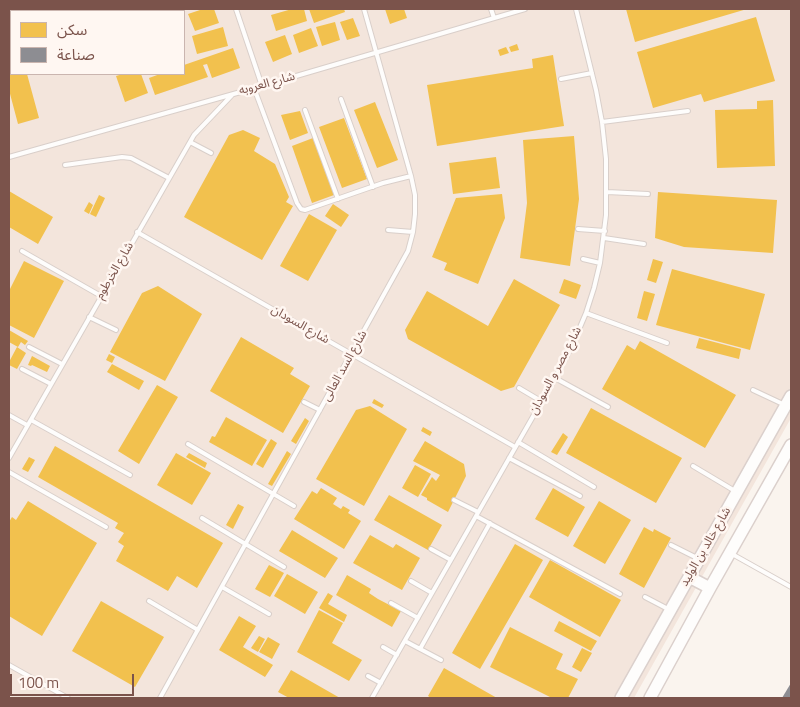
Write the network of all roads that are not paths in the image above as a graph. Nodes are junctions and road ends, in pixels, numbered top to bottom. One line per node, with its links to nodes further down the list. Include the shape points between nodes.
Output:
1 (236, 9): 10 (lane)
2 (364, 9): 7 (lane, شارع السد العالى)
3 (491, 9): 6 (lane)
4 (524, 9): 6 (lane, شارع العروبه)
5 (576, 9): 8 (lane, شارع مصر و السودان)
6 (494, 18): 7 (lane, شارع العروبه)
7 (377, 52): 10 (lane, شارع العروبه); 21 (lane, شارع السد العالى)
8 (592, 73): 9 (lane); 16 (lane, شارع مصر و السودان)
9 (561, 79)
10 (262, 86): 11 (lane, شارع العروبه)
11 (254, 88): 12 (lane, شارع العروبه); 26 (lane, via 298,206 305,210)
12 (233, 94): 17 (lane, شارع الخرطوم, via 200,127); 19 (lane, شارع العروبه)
13 (341, 99): 23 (lane)
14 (305, 110): 26 (lane)
15 (688, 111): 16 (lane)
16 (602, 122): 24 (lane, شارع مصر و السودان)
17 (190, 142): 18 (lane); 22 (lane, شارع الخرطوم)
18 (211, 153)
19 (9, 157)
20 (65, 164): 22 (lane, via 131,158)
21 (411, 176): 23 (lane); 31 (lane, شارع السد العالى, via 415,194)
22 (169, 178): 30 (lane, شارع الخرطوم)
23 (372, 187): 26 (lane)
24 (607, 192): 25 (lane); 29 (lane, شارع مصر و السودان)
25 (648, 194)
26 (338, 199)
27 (578, 229): 29 (lane)
28 (388, 230): 31 (lane)
29 (605, 231): 32 (lane, شارع مصر و السودان)
30 (138, 232): 37 (lane, شارع الخرطوم); 43 (lane, شارع السودان)
31 (413, 232): 43 (lane, شارع السد العالى, via 408,251)
32 (604, 238): 33 (lane); 36 (lane, شارع مصر و السودان)
33 (644, 244)
34 (22, 251): 37 (lane)
35 (583, 259): 36 (lane)
36 (600, 264): 38 (lane, شارع مصر و السودان)
37 (101, 296): 39 (lane, شارع الخرطوم)
38 (586, 313): 41 (lane); 46 (lane, شارع مصر و السودان)
39 (89, 317): 40 (lane); 44 (lane, شارع الخرطوم)
40 (116, 330)
41 (667, 343)
42 (29, 347): 44 (lane)
43 (352, 354): 54 (lane, شارع السد العالى); 61 (lane, شارع السودان)
44 (62, 364): 47 (lane, شارع الخرطوم)
45 (22, 369): 47 (lane)
46 (555, 378): 50 (lane, شارع مصر و السودان); 53 (lane)
47 (51, 384): 56 (lane, شارع الخرطوم)
48 (519, 388): 50 (lane)
49 (753, 390): 51 (lane)
50 (541, 401): 58 (lane, شارع مصر و السودان)
51 (789, 401): 68 (main road, شارع خالد بن الوليد)
52 (304, 402): 54 (lane)
53 (608, 407)
54 (320, 410): 69 (lane, شارع السد العالى)
55 (9, 415): 57 (lane)
56 (31, 420): 57 (lane, شارع الخرطوم); 66 (lane)
57 (28, 425): 62 (lane, شارع الخرطوم)
58 (518, 442): 61 (lane, شارع مصر و السودان); 67 (lane)
59 (188, 444): 69 (lane)
60 (791, 445): 80 (main road, شارع خالد بن الوليد)
61 (515, 447): 63 (lane, شارع مصر و السودان)
62 (9, 458)
63 (509, 458): 70 (lane); 73 (lane, شارع مصر و السودان)
64 (693, 466): 68 (lane)
65 (9, 472): 76 (lane)
66 (130, 475)
67 (594, 487)
68 (737, 492): 82 (main road, شارع خالد بن الوليد)
69 (274, 494): 72 (lane); 77 (lane, شارع السد العالى)
70 (580, 496)
71 (454, 500): 73 (lane)
72 (294, 506)
73 (477, 514): 75 (lane); 81 (lane, شارع مصر و السودان)
74 (202, 518): 77 (lane)
75 (490, 523): 90 (lane); 100 (lane)
76 (106, 527)
77 (246, 543): 83 (lane); 86 (lane, شارع السد العالى)
78 (671, 544): 82 (lane)
79 (431, 549): 81 (lane)
80 (730, 553): 87 (lane); 88 (main road, شارع خالد بن الوليد)
81 (451, 560): 89 (lane, شارع مصر و السودان)
82 (699, 560): 84 (main road, شارع خالد بن الوليد)
83 (284, 567)
84 (689, 577): 88 (main road); 94 (main road, شارع خالد بن الوليد)
85 (410, 582): 89 (lane)
86 (222, 587): 95 (lane); 97 (lane, شارع السد العالى)
87 (791, 587)
88 (710, 588): 110 (main road, شارع خالد بن الوليد)
89 (432, 593): 96 (lane, شارع مصر و السودان)
90 (620, 594)
91 (645, 596): 94 (lane)
92 (149, 600): 97 (lane)
93 (391, 603): 96 (lane)
94 (670, 610): 109 (main road, شارع خالد بن الوليد)
95 (270, 614)
96 (418, 618): 98 (lane, شارع مصر و السودان)
97 (198, 630): 107 (lane, شارع السد العالى)
98 (405, 641): 100 (lane); 101 (lane, شارع مصر و السودان)
99 (383, 647): 101 (lane)
100 (420, 649): 102 (lane)
101 (397, 655): 105 (lane, شارع مصر و السودان)
102 (441, 660)
103 (9, 665): 106 (lane)
104 (368, 676): 105 (lane)
105 (381, 683): 108 (lane, شارع مصر و السودان)
106 (68, 698)
107 (160, 698)
108 (372, 698)
109 (621, 698)
110 (650, 698)

